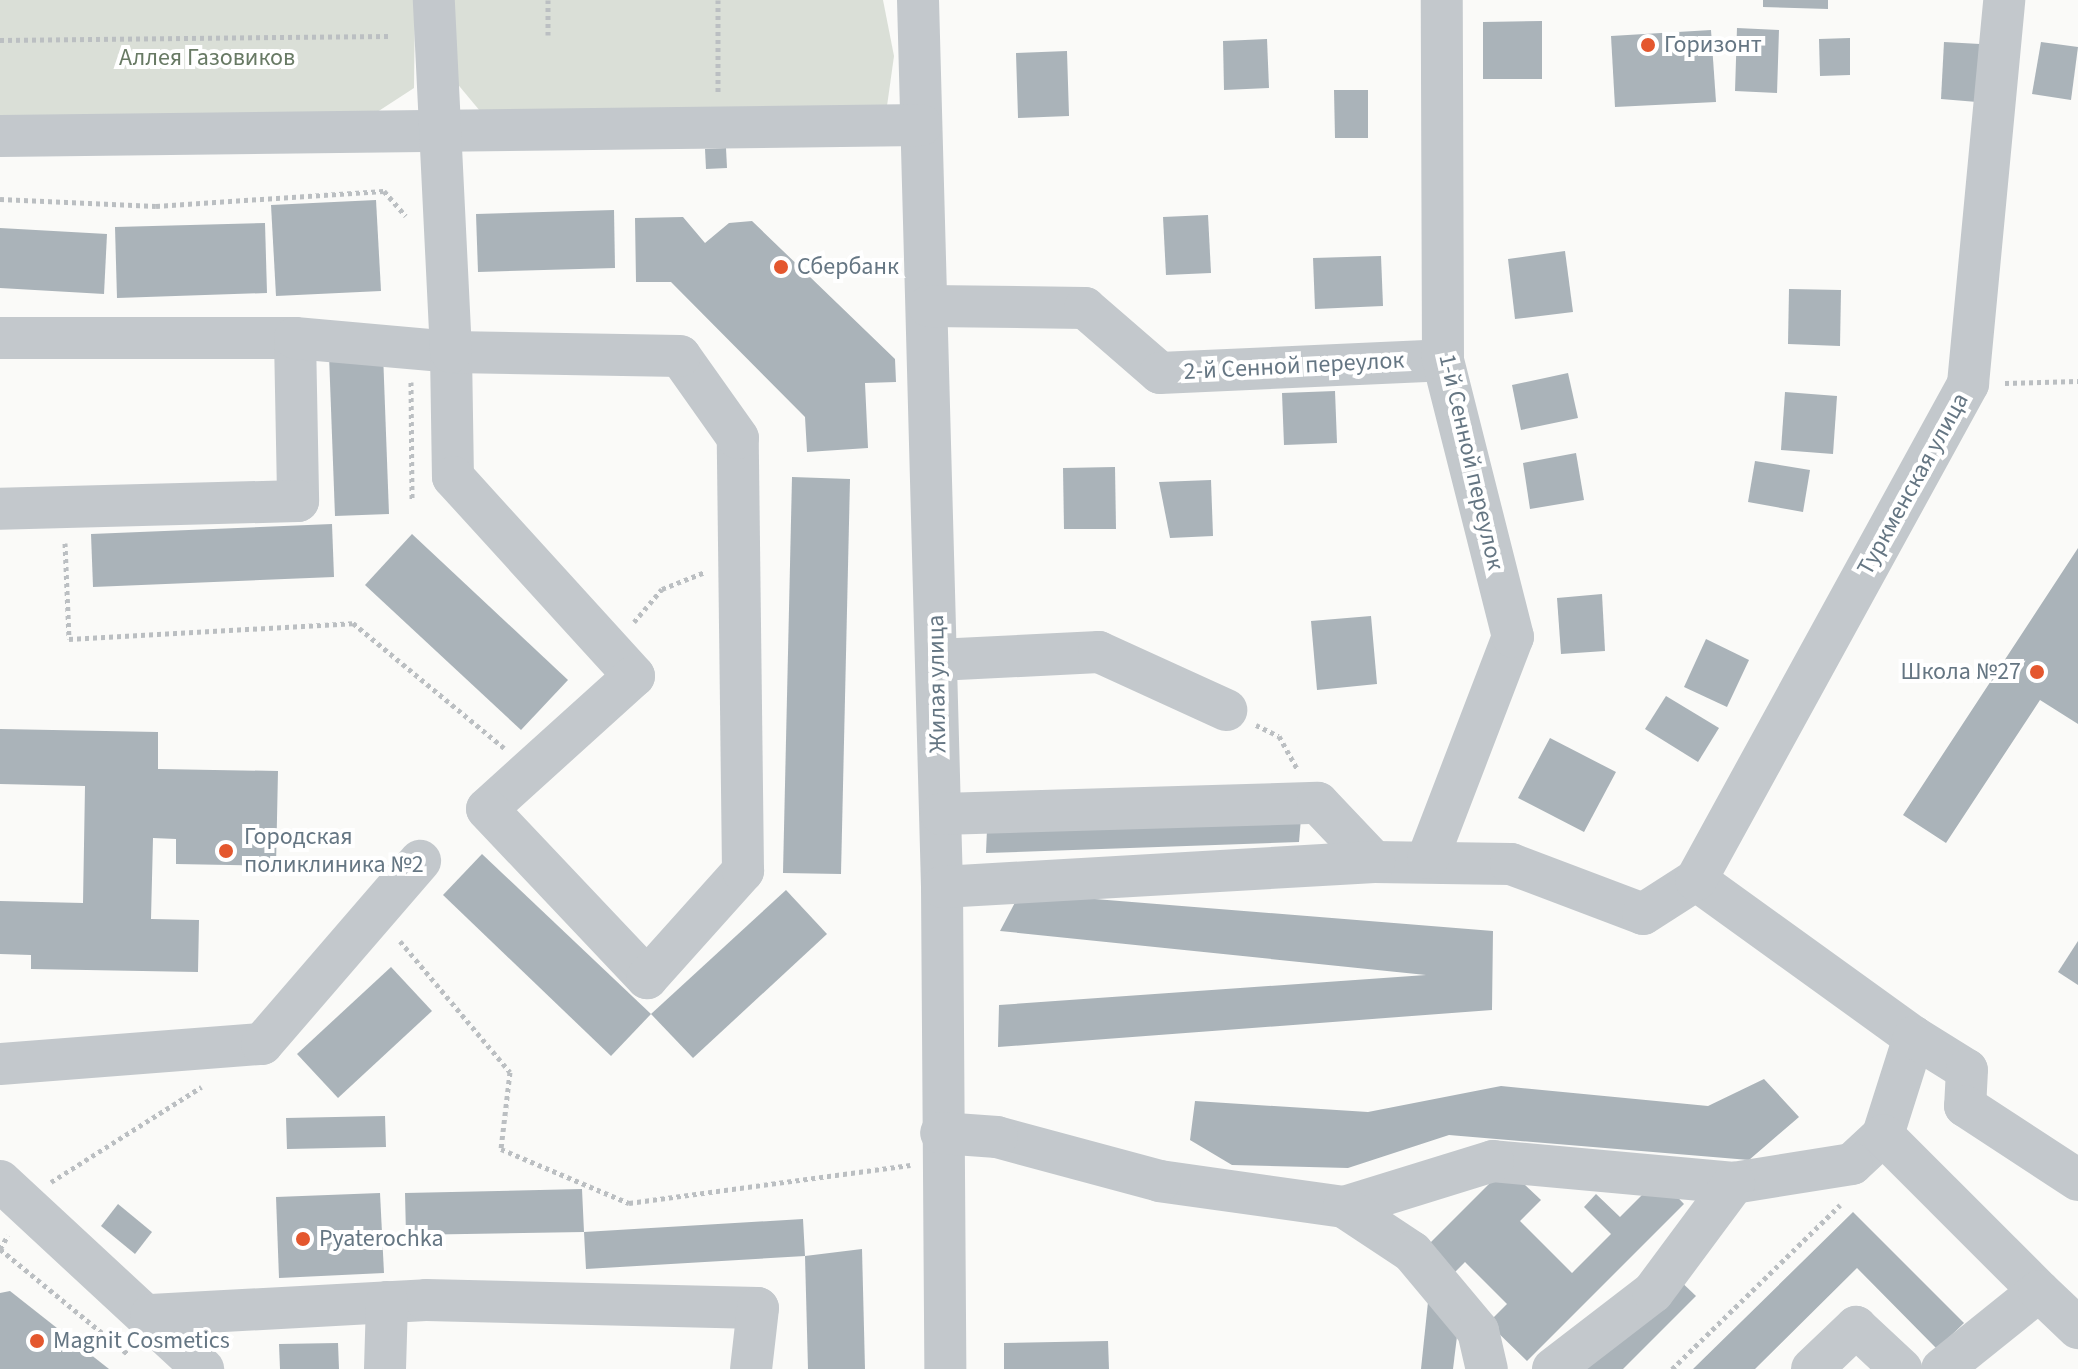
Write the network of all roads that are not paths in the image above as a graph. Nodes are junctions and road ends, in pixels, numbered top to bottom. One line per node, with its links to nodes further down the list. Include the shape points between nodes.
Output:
1 (434, 0): 6 (street)
2 (918, 0): 5 (street, Жилая улица)
3 (1442, 0): 11 (street, 1-й Сенной переулок)
4 (2004, 0): 20 (street, Туркменская улица, via 1968,384)
5 (921, 125): 6 (street); 8 (street, Жилая улица)
6 (438, 132): 7 (street); 12 (street)
7 (0, 136)
8 (929, 306): 11 (street, 2-й Сенной переулок, via 1085,308 1160,373); 14 (street, Жилая улица)
9 (0, 338): 10 (street)
10 (295, 338): 12 (street); 13 (street, via 298,501)
11 (1443, 360): 17 (street, 1-й Сенной переулок, via 1513,637)
12 (431, 366): 12 (street, via 680,356 738,438 743,871 647,978 487,809 634,676 453,477)
13 (0, 509)
14 (937, 660): 15 (street, via 1099,652); 16 (street, Жилая улица)
15 (1226, 710)
16 (941, 814): 19 (street, via 1318,803); 21 (street, Жилая улица)
17 (1428, 858): 19 (street); 20 (street, via 1511,864 1643,914)
18 (420, 861): 23 (street, via 262,1044)
19 (1374, 862): 21 (street)
20 (1696, 880): 22 (street)
21 (942, 887): 25 (street, Жилая улица)
22 (1914, 1037): 24 (street); 26 (street, via 1967,1070 1965,1106)
23 (0, 1064)
24 (1883, 1135): 28 (street, via 1852,1164); 30 (street)
25 (941, 1146): 29 (street, via 997,1137 1160,1181); 37 (street, Жилая улица)
26 (2078, 1180)
27 (0, 1181): 32 (street)
28 (1734, 1183): 29 (street, via 1493,1161); 39 (street, via 1653,1292)
29 (1344, 1207): 38 (street, via 1412,1252 1478,1331)
30 (2039, 1291): 33 (street); 42 (street)
31 (387, 1302): 32 (street); 35 (street); 36 (street, via 758,1308)
32 (151, 1315): 34 (street)
33 (2078, 1328)
34 (203, 1369)
35 (385, 1369)
36 (751, 1369)
37 (945, 1369)
38 (1487, 1369)
39 (1553, 1369)
40 (1812, 1369): 41 (street, via 1856,1327)
41 (1901, 1369)
42 (1942, 1369)

